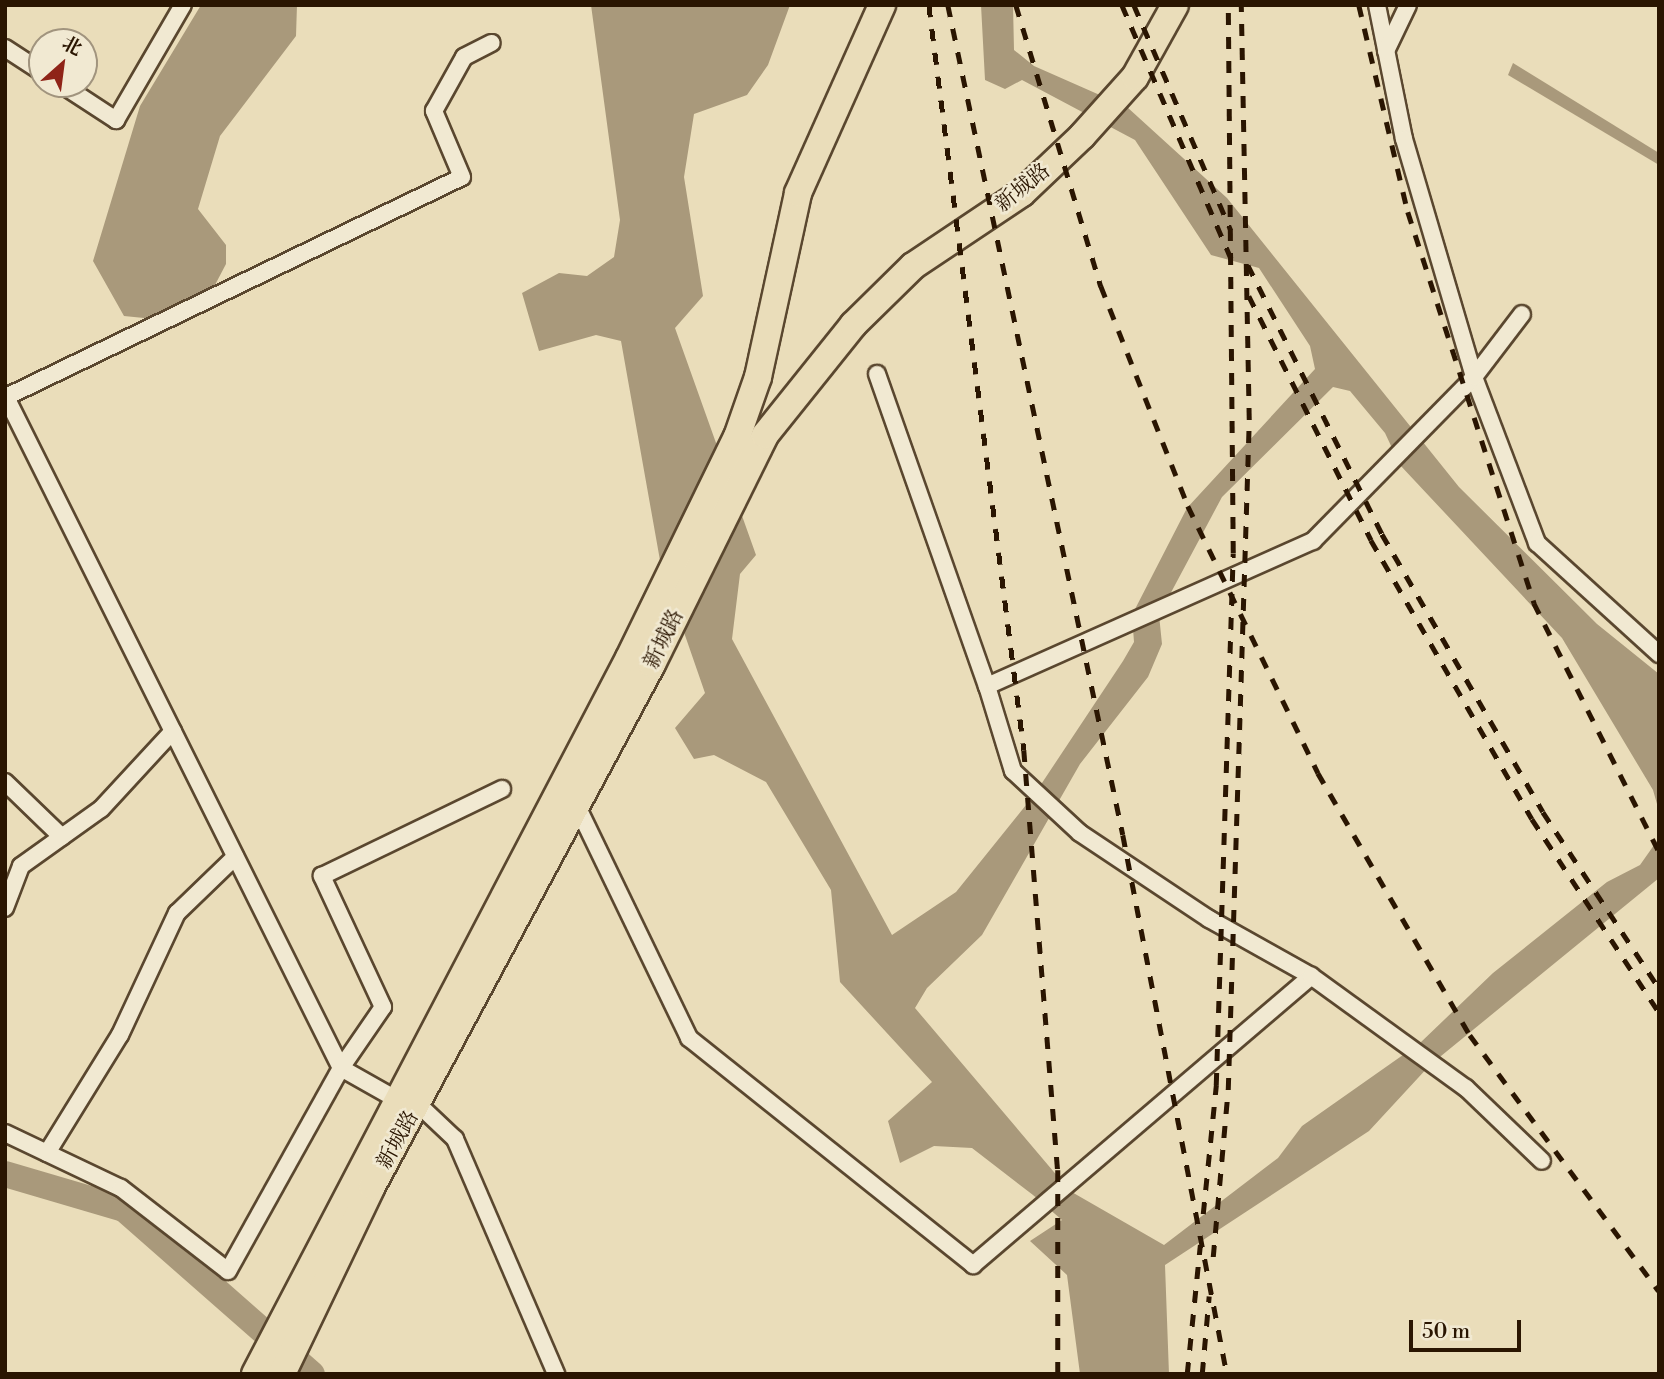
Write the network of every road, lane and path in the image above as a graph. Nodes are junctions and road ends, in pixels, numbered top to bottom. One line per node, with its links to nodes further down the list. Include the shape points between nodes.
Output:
1 (183, 5): 10 (street, via 116,120)
2 (882, 5): 26 (main road, 新城路, via 798,193 758,377 724,462)
3 (1175, 5): 20 (main road, 新城路, via 1135,77 1083,136 1022,193 913,266 797,389 734,492)
4 (1377, 5): 8 (street)
5 (1408, 5): 8 (street)
6 (492, 43): 14 (street, via 464,57 434,111 462,177)
7 (5, 48): 9 (street)
8 (1386, 51): 13 (street, via 1404,139)
9 (28, 63)
10 (82, 98)
11 (1522, 314): 13 (street)
12 (877, 374): 16 (street)
13 (1474, 377): 15 (street, via 1537,543); 16 (street, via 1313,541)
14 (6, 396): 17 (street)
15 (1659, 654)
16 (987, 686): 24 (street, via 1013,771 1080,832 1209,919)
17 (173, 731): 21 (street, via 101,809); 22 (street)
18 (5, 782): 21 (street)
19 (502, 789): 25 (street, via 322,876 383,1007)
20 (578, 806): 24 (street, via 689,1038 973,1265); 26 (main road, 新城路)
21 (62, 836): 23 (street, via 20,866)
22 (235, 857): 25 (street); 28 (street, via 177,914 120,1035)
23 (5, 908)
24 (1311, 976): 29 (street, via 1466,1088)
25 (341, 1068): 26 (street); 28 (street, via 228,1271 121,1188)
26 (407, 1101): 30 (main road, 新城路); 33 (street, via 455,1139)
27 (5, 1133): 28 (street)
28 (47, 1153)
29 (1542, 1161)
30 (306, 1298): 31 (main road, 新城路); 32 (main road, 新城路)
31 (255, 1374)
32 (282, 1374)
33 (556, 1374)

